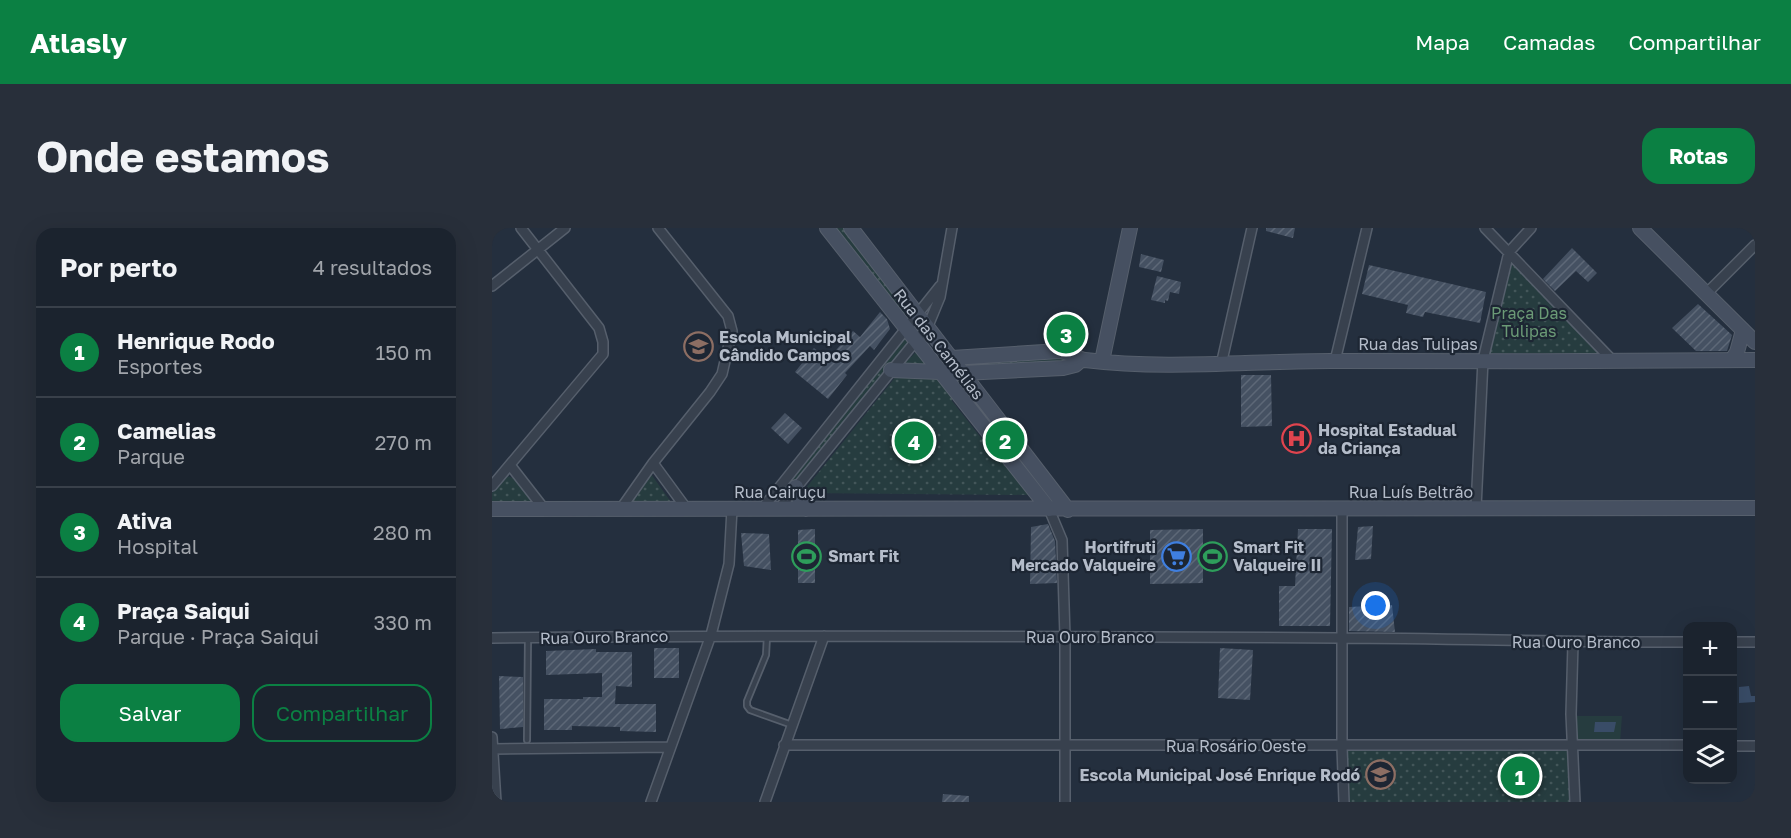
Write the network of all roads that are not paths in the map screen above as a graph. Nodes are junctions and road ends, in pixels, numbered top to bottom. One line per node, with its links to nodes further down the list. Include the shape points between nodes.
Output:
1 (521, 228): 14 (street)
2 (565, 228): 14 (street)
3 (658, 228): 39 (street, via 728,316 732,331 722,374)
4 (827, 228): 21 (street, Rua das Camélias)
5 (851, 228): 19 (street, Rua das Camélias)
6 (952, 228): 16 (street)
7 (1130, 228): 31 (street)
8 (1252, 228): 33 (street)
9 (1367, 228): 32 (street)
10 (1485, 228): 15 (street)
11 (1531, 228): 15 (street)
12 (1640, 228): 18 (street)
13 (1755, 245): 18 (street)
14 (538, 250): 17 (street); 40 (street, via 599,328 603,354)
15 (1509, 252): 27 (street); 28 (street)
16 (941, 284): 19 (street); 20 (street)
17 (492, 286)
18 (1706, 294): 22 (street)
19 (918, 314): 20 (street, Rua das Camélias); 21 (street)
20 (928, 326): 23 (street); 25 (street, Rua das Camélias)
21 (906, 329): 23 (street, Rua das Camélias); 37 (street)
22 (1743, 330): 24 (street); 29 (street)
23 (916, 341): 34 (street); 35 (street, Rua das Camélias)
24 (1755, 342)
25 (952, 358): 26 (street, Rua das Tulipas, via 1060,351); 36 (street, Rua das Camélias)
26 (1082, 360): 31 (street, Rua das Tulipas); 36 (street, Rua das Tulipas, via 1063,368)
27 (1484, 360): 28 (street, Rua das Tulipas); 32 (street, Rua das Tulipas); 45 (street)
28 (1612, 360): 29 (street, Rua das Tulipas)
29 (1731, 360): 30 (street, Rua das Tulipas)
30 (1755, 360)
31 (1102, 361): 33 (street, Rua das Tulipas)
32 (1335, 361): 33 (street, Rua das Tulipas)
33 (1221, 365)
34 (891, 370): 35 (street, Rua das Tulipas); 38 (street)
35 (940, 372): 36 (street, Rua das Tulipas); 50 (street, Rua das Camélias)
36 (963, 373): 55 (street, Rua das Camélias)
37 (836, 416): 38 (street); 48 (street)
38 (847, 424): 42 (street)
39 (653, 463): 43 (street); 53 (street)
40 (510, 465): 41 (street); 52 (street)
41 (492, 486)
42 (796, 487): 49 (street); 54 (street)
43 (686, 508): 47 (street, Rua Cairuçu); 53 (street, Rua Cairuçu)
44 (1342, 508): 45 (street, Rua Luís Beltrão); 55 (street, Rua Luís Beltrão); 62 (street)
45 (1476, 508): 46 (street, Rua Luís Beltrão)
46 (1755, 508)
47 (732, 509): 48 (street, Rua Cairuçu); 56 (street, via 729,564)
48 (762, 509): 54 (street, Rua Cairuçu)
49 (806, 509): 50 (street, Rua Cairuçu); 54 (street, Rua Cairuçu)
50 (1049, 509): 55 (street, Rua Cairuçu); 59 (street, via 1062,540)
51 (492, 510): 52 (street, Rua Cairuçu)
52 (545, 510): 53 (street, Rua Cairuçu)
53 (620, 510)
54 (778, 510)
55 (1068, 510)
56 (711, 635): 57 (street, Rua Ouro Branco); 61 (street, Rua Ouro Branco); 76 (street)
57 (767, 636): 58 (street, Rua Ouro Branco); 67 (lane, via 766,655 747,706)
58 (824, 636): 59 (street, Rua Ouro Branco); 67 (street)
59 (1065, 637): 62 (street, Rua Ouro Branco); 73 (street)
60 (492, 638): 61 (street, Rua Ouro Branco)
61 (528, 638): 69 (lane)
62 (1342, 638): 66 (street, Rua Ouro Branco); 77 (street)
63 (1683, 642): 66 (street, Rua Ouro Branco)
64 (1737, 642): 65 (street)
65 (1755, 642)
66 (1573, 643): 70 (street)
67 (792, 725): 71 (street)
68 (492, 737): 78 (street)
69 (527, 740)
70 (1572, 744): 72 (street, Rua Rosário Oeste); 77 (street, Rua Rosário Oeste); 84 (street)
71 (784, 745): 73 (street, Rua Rosário Oeste); 81 (street)
72 (1683, 745)
73 (1064, 746): 77 (street, Rua Rosário Oeste); 82 (street)
74 (1737, 746): 75 (street)
75 (1755, 746)
76 (670, 747): 78 (street); 80 (street)
77 (1342, 747): 83 (street)
78 (493, 749): 79 (street)
79 (496, 802)
80 (651, 802)
81 (765, 802)
82 (1065, 802)
83 (1344, 802)
84 (1575, 802)

